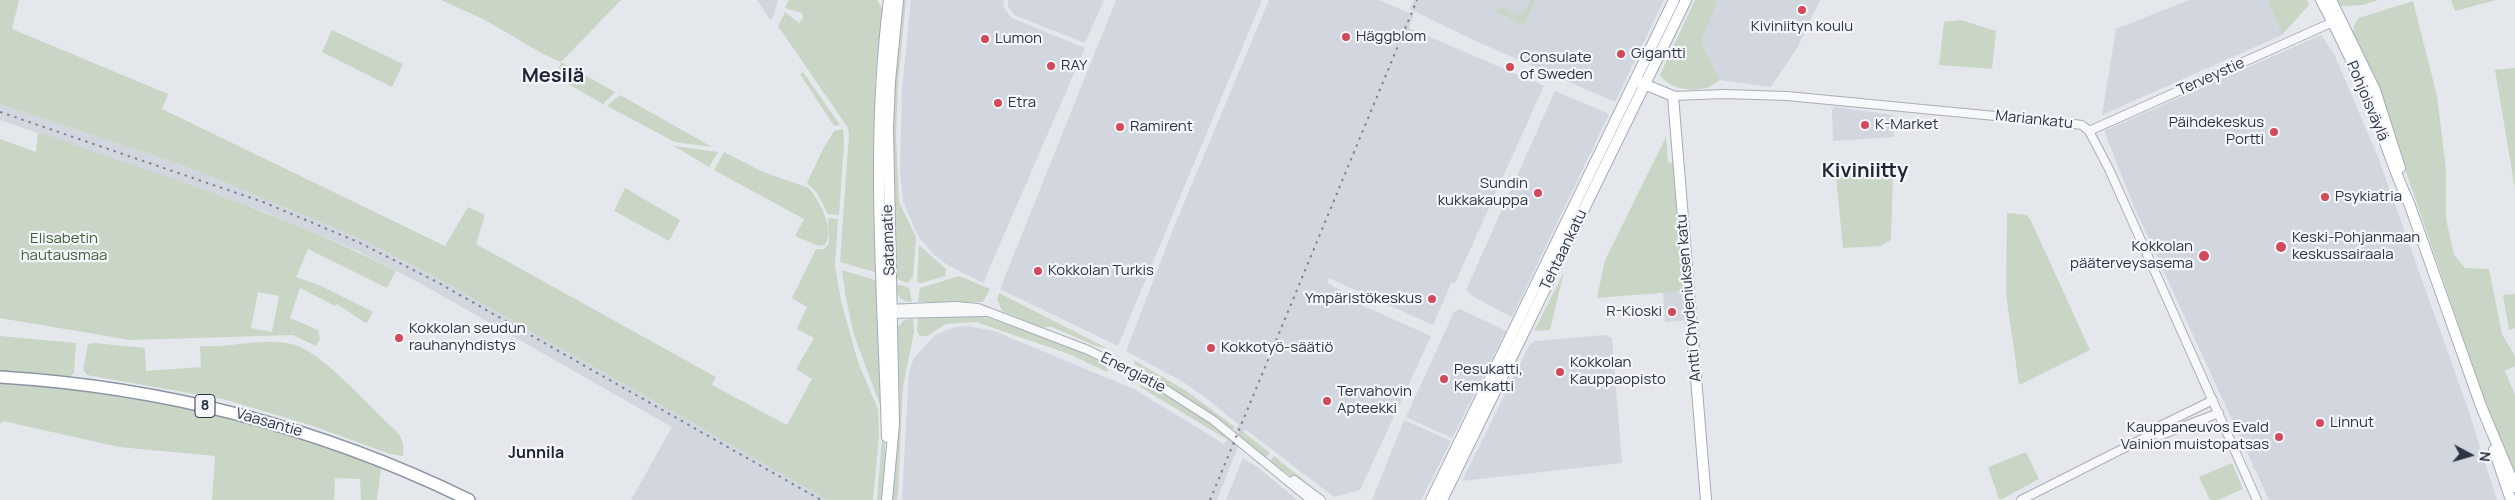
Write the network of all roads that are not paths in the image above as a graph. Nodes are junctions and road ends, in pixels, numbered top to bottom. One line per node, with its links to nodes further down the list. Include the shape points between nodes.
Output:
1 (889, 0): 11 (main road, Satamatie, via 879,128)
2 (898, 0): 11 (main road, Satamatie, via 888,128)
3 (1674, 0): 8 (main road, Tehtaankatu)
4 (1686, 0): 8 (main road, Tehtaankatu)
5 (2321, 0): 7 (main road, Pohjoisväylä)
6 (2331, 0): 7 (main road, Pohjoisväylä)
7 (2337, 21): 10 (street, Terveystie); 14 (main road, Pohjoisväylä, via 2409,203)
8 (1640, 82): 9 (main road, Mariankatu); 23 (main road, Tehtaankatu); 24 (main road, Tehtaankatu)
9 (1673, 96): 10 (street, Mariankatu, via 1794,97 2077,124); 25 (main road, Antti Chydeniuksen katu)
10 (2089, 131): 13 (street, Mariankatu)
11 (888, 311): 17 (street, Energiatie, via 955,306 978,308 1042,332 1127,367 1198,410); 20 (main road, Satamatie, via 894,424)
12 (0, 377): 19 (highway, Vaasantie / 8, via 76,383 219,409 351,449)
13 (2213, 400): 15 (street, Mariankatu); 16 (street, via 2158,427)
14 (2481, 406): 18 (main road, Pohjoisväylä); 28 (main road, Pohjoisväylä)
15 (2219, 413): 16 (street, via 2161,435); 27 (street, Mariankatu)
16 (2152, 434): 26 (street)
17 (1265, 462): 21 (street, Energiatie); 22 (street, Energiatie)
18 (2515, 487)
19 (469, 500)
20 (886, 500)
21 (1311, 500)
22 (1321, 500)
23 (1431, 500)
24 (1442, 500)
25 (1706, 500)
26 (2021, 500)
27 (2257, 500)
28 (2511, 500)

